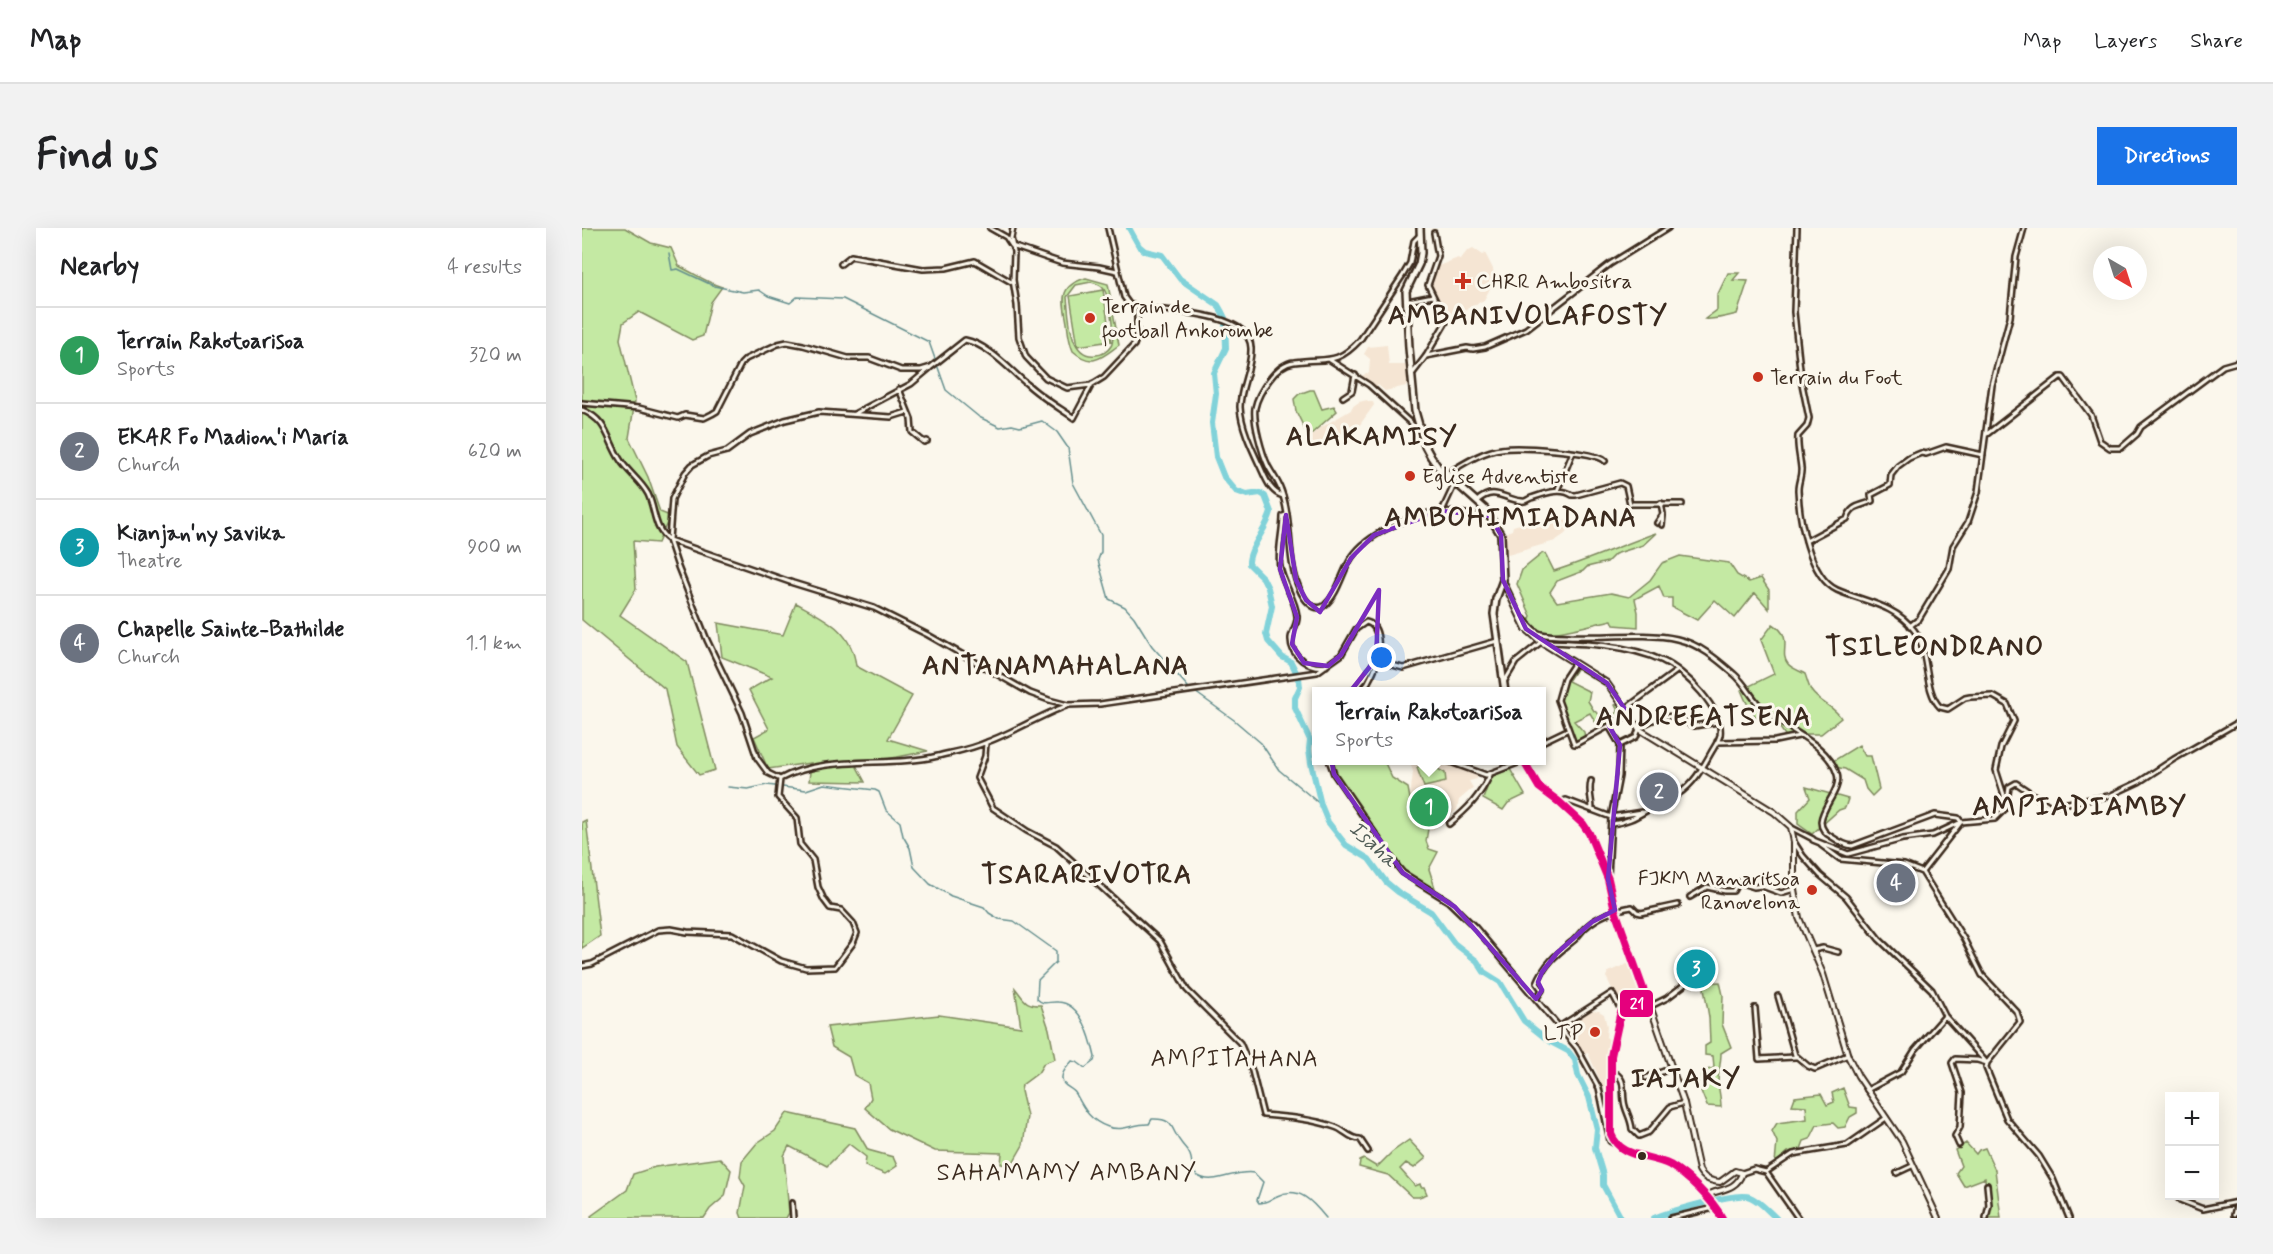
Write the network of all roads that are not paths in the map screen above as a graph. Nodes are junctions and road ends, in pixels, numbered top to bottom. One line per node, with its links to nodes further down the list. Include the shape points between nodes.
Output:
1 (990, 228): 9 (street, via 1006,237)
2 (1013, 228): 9 (street)
3 (1108, 228): 11 (street)
4 (1668, 228): 16 (street, via 1610,264 1526,329 1485,346)
5 (1797, 228): 49 (street, via 1794,312 1809,418 1797,440 1801,474 1798,490)
6 (2025, 228): 30 (street, via 2016,257 2010,317 1992,385)
7 (1420, 231): 14 (main road, via 1422,253 1406,291); 17 (street, via 1410,263 1360,340 1340,358)
8 (1434, 233): 13 (street, via 1438,256 1428,285)
9 (1012, 246): 11 (street, via 1062,263); 12 (street)
10 (841, 264): 12 (street, via 851,256 923,269 975,261)
11 (1117, 271): 15 (street, via 1124,297 1129,304)
12 (1013, 283): 22 (street, via 1019,337 1026,357 1058,385 1067,388)
13 (1433, 296): 14 (street); 16 (street, via 1446,322)
14 (1406, 301): 20 (main road)
15 (1142, 308): 22 (street, via 1137,313 1134,345 1104,377); 38 (street, via 1216,318 1235,325 1248,336 1251,363 1240,405 1241,417 1269,484)
16 (1426, 356): 20 (street)
17 (1330, 360): 21 (street); 38 (street, via 1288,363 1271,376 1258,398 1255,414 1264,453)
18 (2237, 362): 30 (street, via 2223,366 2141,427 2121,448 2110,448 2100,441 2091,415 2063,377)
19 (934, 365): 22 (street, via 956,345 965,340 972,342 1074,418); 23 (street); 25 (street, via 901,370 864,357 848,358 787,342 746,359 717,411 704,418)
20 (1412, 374): 29 (main road)
21 (1355, 375): 24 (street, via 1352,391); 29 (street)
22 (1092, 384)
23 (899, 389): 27 (street); 28 (street)
24 (1343, 397)
25 (582, 404)
26 (582, 410): 48 (street, via 603,424 622,462 649,496 658,529)
27 (908, 412): 28 (street, via 891,417); 31 (street, via 915,435)
28 (852, 414): 48 (street, via 819,412 785,420 692,465 672,499)
29 (1419, 428): 35 (main road, via 1431,457)
30 (1987, 434): 33 (street)
31 (927, 441)
32 (1572, 454): 34 (street, via 1592,455); 35 (street, via 1545,448 1499,449); 37 (street)
33 (1983, 455): 49 (street, via 1946,447 1909,458 1891,475 1890,485 1871,495 1872,501 1856,506 1847,519); 52 (street, via 1974,508 1953,546 1949,568 1919,619)
34 (1605, 461)
35 (1446, 474): 36 (main road)
36 (1455, 483): 39 (main road); 42 (street)
37 (1557, 491): 39 (street, via 1522,501 1494,493); 40 (street, via 1576,495 1620,483 1626,486 1630,504)
38 (1283, 496): 43 (street)
39 (1477, 501): 45 (main road)
40 (1661, 503): 41 (street); 44 (street)
41 (1682, 504)
42 (1442, 511): 43 (street, via 1374,535 1351,558 1335,592 1320,607 1313,607 1306,600 1296,580); 45 (street)
43 (1286, 514): 57 (street, via 1280,565 1297,617 1292,644 1304,663)
44 (1663, 514): 46 (street); 47 (street)
45 (1490, 516): 50 (main road, via 1501,535)
46 (1657, 524)
47 (1662, 525)
48 (669, 540): 63 (street, via 873,608 1030,693); 82 (street, via 757,758 768,773)
49 (1806, 541): 52 (street, via 1822,575 1834,589 1880,604)
50 (1503, 580): 51 (street); 53 (main road, via 1494,607)
51 (1521, 619): 54 (street); 71 (street, via 1540,634 1664,636 1690,643 1704,649 1735,675 1763,710)
52 (1910, 626): 86 (street, via 1919,639 1940,707 1948,709 1970,697 1993,696 2011,711 2014,721 2001,747 1996,770 2004,795)
53 (1497, 641): 55 (street, via 1403,668); 59 (main road)
54 (1541, 642): 56 (street); 58 (street, via 1593,644 1648,655); 59 (street, via 1516,662)
55 (1376, 659): 57 (street, via 1376,628 1366,622); 60 (street); 61 (street)
56 (1574, 664): 64 (street, via 1607,683); 70 (street, via 1564,679 1558,700)
57 (1328, 666): 63 (street, via 1294,676 1100,704)
58 (1678, 670): 64 (street); 66 (street, via 1699,688)
59 (1504, 682): 62 (main road)
60 (1357, 687)
61 (1365, 687)
62 (1504, 687)
63 (1068, 705): 74 (street)
64 (1625, 709): 65 (street)
65 (1629, 715): 68 (street); 69 (street)
66 (1718, 722): 69 (street, via 1694,726 1670,715); 73 (street)
67 (2237, 723): 86 (street, via 2109,796 2050,806 2016,783 2009,787)
68 (1609, 726): 70 (street, via 1576,744); 75 (street)
69 (1639, 729): 75 (street, via 1636,737); 80 (street)
70 (1567, 730): 72 (street)
71 (1800, 736): 73 (street, via 1775,741); 89 (street, via 1826,755 1837,773 1839,786 1823,811 1821,822 1827,835 1846,845 1858,844 1935,815 1958,818)
72 (1546, 740)
73 (1717, 742): 80 (street)
74 (986, 743): 82 (street, via 937,757 814,766); 124 (street, via 977,778 993,808 1056,846 1160,942 1187,990 1240,1042 1263,1115 1338,1128 1352,1139 1360,1139)
75 (1620, 745): 88 (street)
76 (1331, 765): 106 (street, via 1403,873 1455,907)
77 (1460, 765): 81 (street)
78 (1514, 765): 81 (street)
79 (1525, 765): 84 (main road, via 1539,787)
80 (1703, 768): 87 (street, via 1684,790); 92 (street)
81 (1490, 775): 90 (street, via 1482,793)
82 (780, 779): 103 (street, via 781,802 797,818 800,843 813,861 824,900 830,908 841,910 857,933 835,967 806,968 781,961 732,934 671,929 658,930)
83 (1591, 781): 85 (street, via 1588,792)
84 (1559, 802): 85 (street, via 1566,800); 96 (main road, via 1583,824)
85 (1592, 810): 88 (street)
86 (2003, 811): 89 (street, via 1990,821)
87 (1644, 812): 88 (street); 91 (street)
88 (1611, 817): 91 (street)
89 (1961, 822): 93 (street, via 1933,835 1848,854); 95 (street)
90 (1449, 824)
91 (1612, 824): 96 (street)
92 (1791, 827): 93 (street); 94 (street)
93 (1813, 840): 95 (street, via 1840,859 1904,866)
94 (1794, 842): 97 (street); 111 (street, via 1879,939 1932,990)
95 (1922, 872): 115 (street, via 1982,975 2020,1017)
96 (1608, 879): 100 (main road)
97 (1794, 889): 98 (street, via 1781,894 1738,882 1733,891 1707,887); 101 (street)
98 (1690, 897)
99 (1678, 904): 100 (street, via 1641,913 1632,907)
100 (1615, 910): 106 (street, via 1592,922 1557,953 1542,972 1537,983 1542,990); 107 (main road)
101 (1811, 950): 102 (street); 113 (street, via 1823,974)
102 (1838, 952)
103 (582, 966)
104 (1684, 985): 108 (street)
105 (1778, 996): 114 (street)
106 (1536, 999): 112 (street)
107 (1645, 1000): 108 (street); 110 (main road)
108 (1651, 1006): 116 (street)
109 (1755, 1008): 114 (street, via 1759,1059)
110 (1622, 1011): 112 (street, via 1612,993); 117 (main road, via 1612,1045)
111 (1945, 1016): 115 (street); 119 (street, via 1901,1072)
112 (1559, 1027): 122 (street, via 1599,1088 1607,1132)
113 (1848, 1055): 114 (street, via 1815,1069); 119 (street)
114 (1797, 1057)
115 (1987, 1063): 123 (street, via 1960,1058 1952,1063 1962,1093 1960,1127 1955,1136); 142 (street, via 2007,1119 2039,1156)
116 (1672, 1068): 118 (street); 120 (street)
117 (1612, 1072): 120 (street, via 1622,1080 1624,1103 1632,1129 1639,1136 1649,1132 1670,1107); 122 (main road, via 1611,1134)
118 (1646, 1078)
119 (1867, 1090): 121 (street)
120 (1684, 1104): 127 (street, via 1702,1176 1720,1182 1735,1171)
121 (1886, 1118): 125 (street, via 1902,1141); 126 (street, via 1847,1145 1793,1154)
122 (1615, 1144): 130 (main road, via 1668,1165)
123 (1959, 1145)
124 (1368, 1151)
125 (1912, 1166): 128 (street); 140 (street)
126 (1766, 1172): 127 (street, via 1754,1169); 139 (street)
127 (1742, 1173): 130 (street, via 1730,1188)
128 (1897, 1173)
129 (1987, 1185): 141 (street)
130 (1708, 1196): 134 (main road)
131 (2180, 1200): 132 (street, via 2203,1209)
132 (2237, 1202): 135 (street)
133 (792, 1203): 136 (street)
134 (1715, 1206): 137 (street); 138 (main road)
135 (2234, 1215)
136 (793, 1218)
137 (1671, 1218)
138 (1722, 1218)
139 (1798, 1218)
140 (1938, 1218)
141 (1986, 1218)
142 (2069, 1218)

